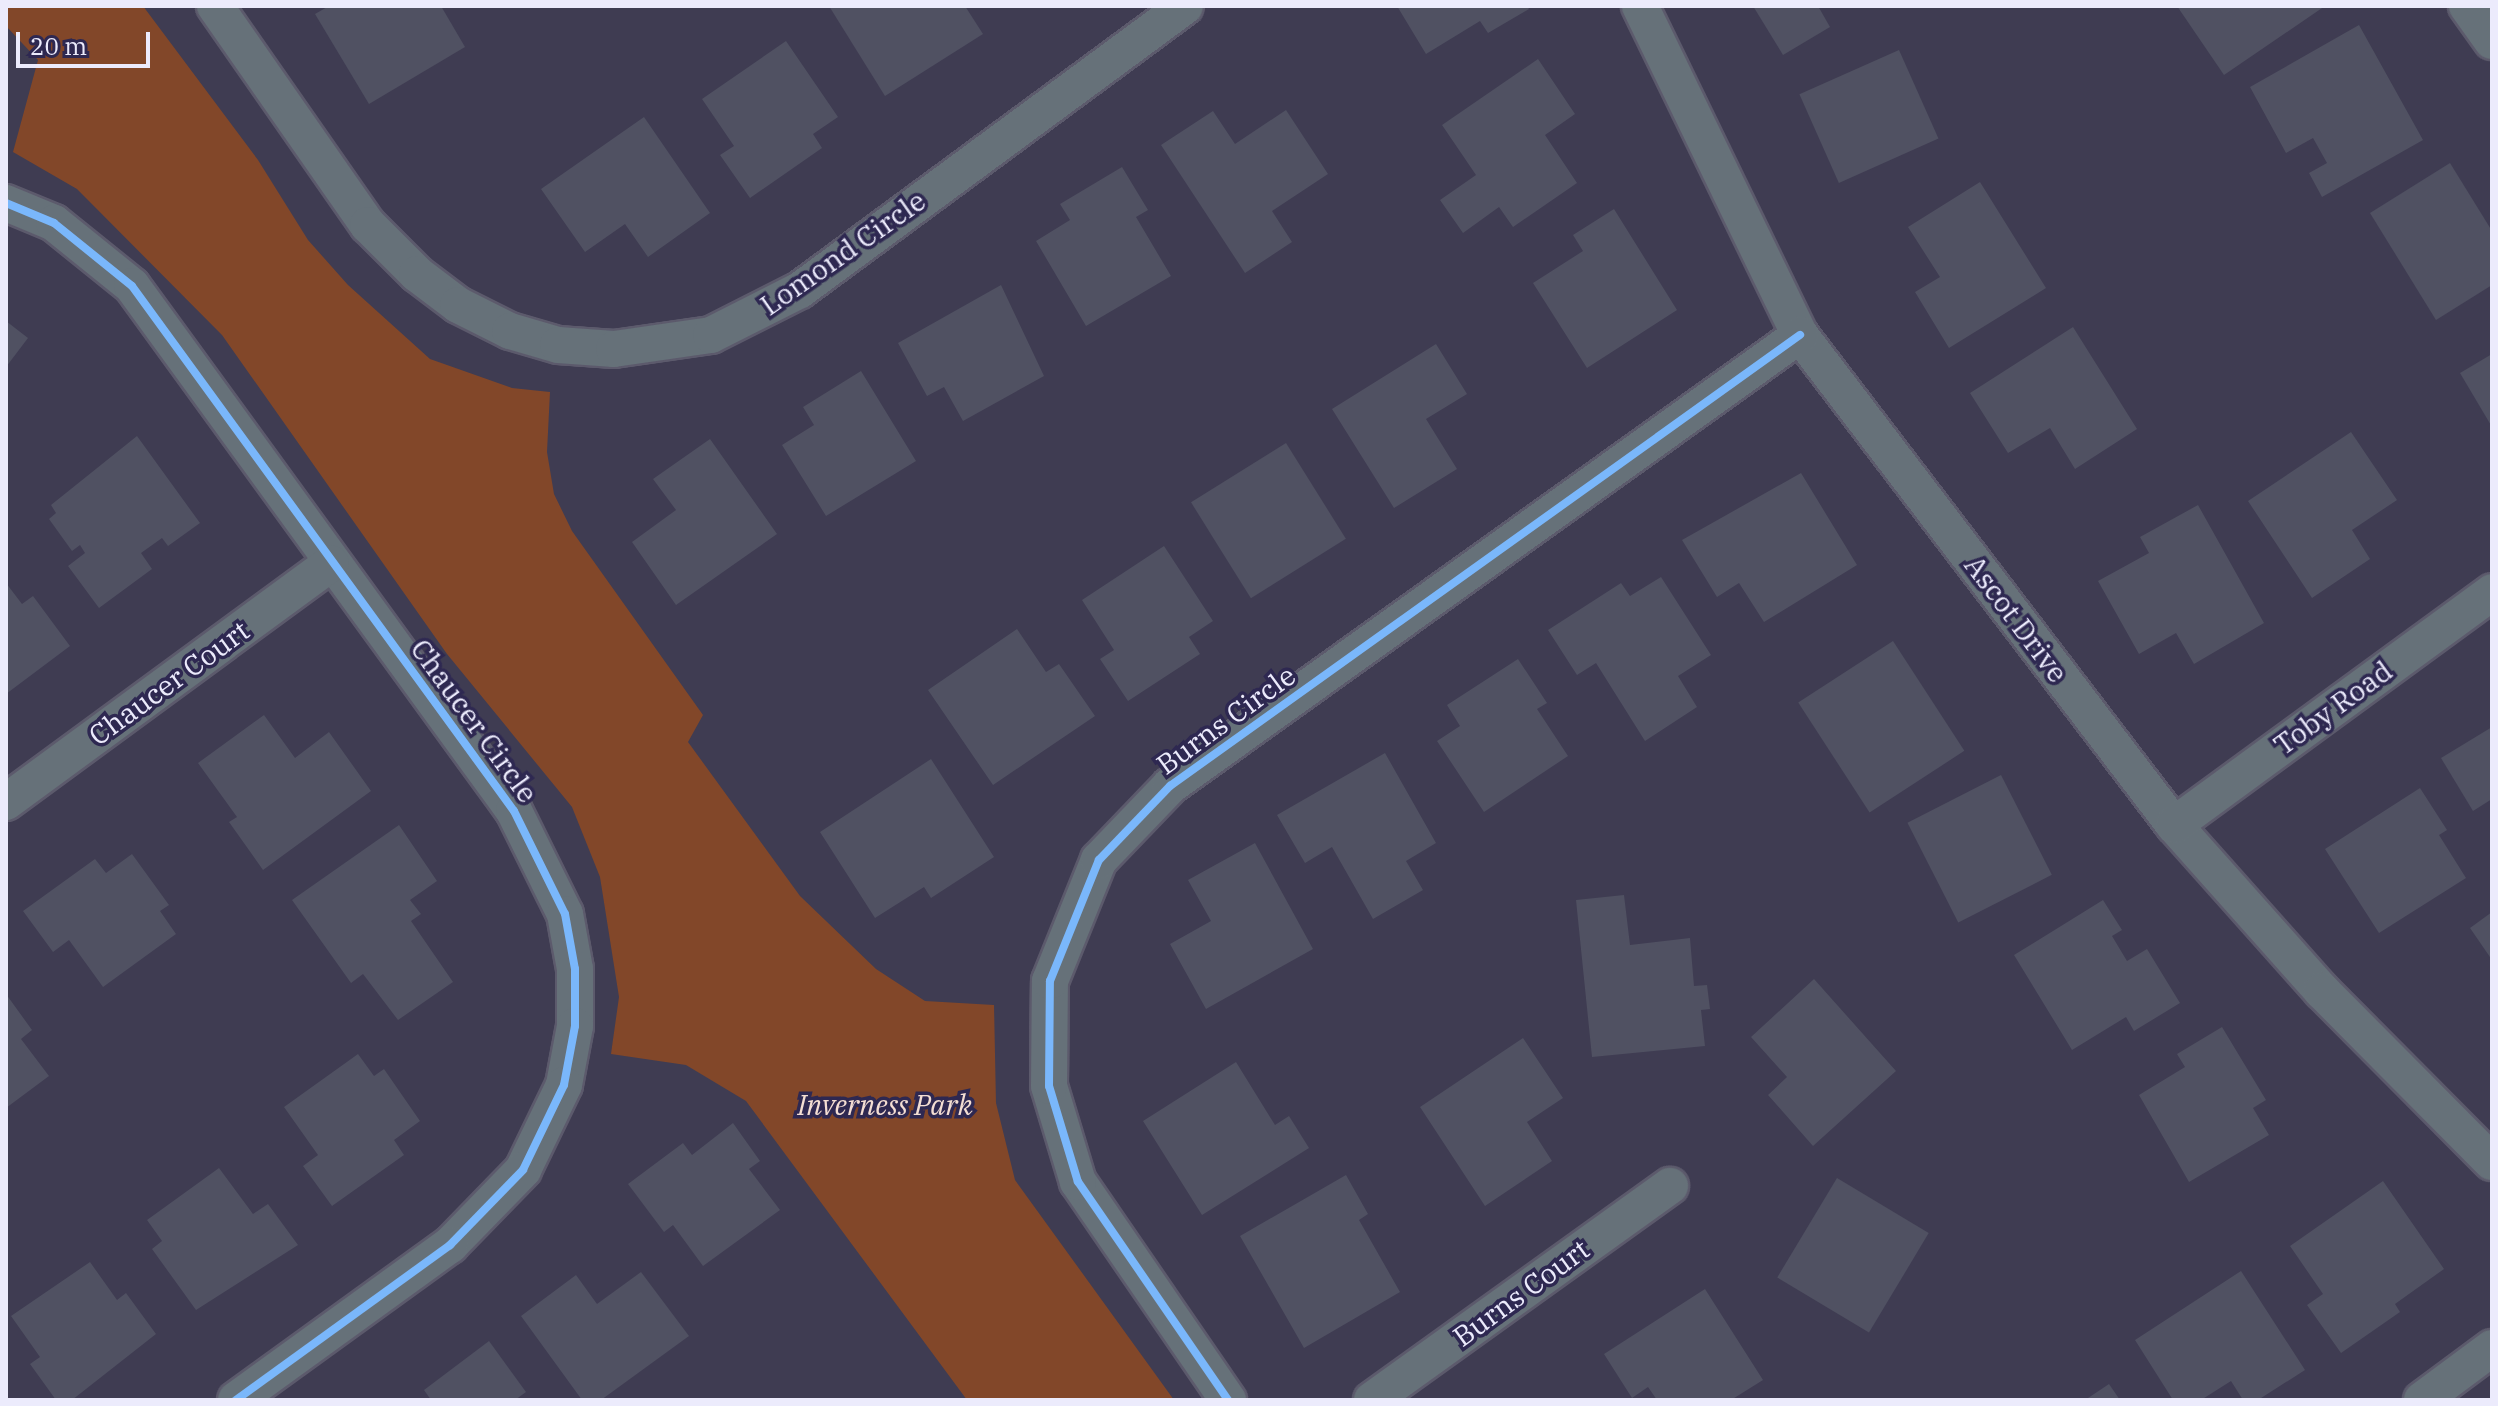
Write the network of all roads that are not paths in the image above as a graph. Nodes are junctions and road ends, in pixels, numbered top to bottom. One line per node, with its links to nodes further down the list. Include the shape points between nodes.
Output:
1 (215, 6): 2 (street, Lomond Circle, via 368,225 417,274 458,305 510,331 558,345 614,349 711,335 800,290)
2 (1185, 6)
3 (1640, 6): 7 (street, Ascot Drive)
4 (2467, 6): 5 (street)
5 (2492, 41)
6 (6, 203): 8 (street, Chaucer Circle, via 54,223 132,286)
7 (1800, 335): 11 (street, Ascot Drive); 16 (street, Burns Circle, via 1170,786 1099,860 1050,981 1049,1086 1078,1182)
8 (331, 563): 10 (street, Chaucer Court); 15 (street, Chaucer Circle, via 498,788 544,861 565,914 575,969 575,1026 564,1085 547,1131 493,1207)
9 (2492, 592): 11 (street, Toby Road)
10 (6, 802)
11 (2174, 825): 12 (street, Ascot Drive, via 2322,991)
12 (2492, 1162)
13 (1670, 1186): 17 (street, Burns Court)
14 (2492, 1348): 18 (street)
15 (236, 1400)
16 (1228, 1400)
17 (1372, 1400)
18 (2422, 1400)

